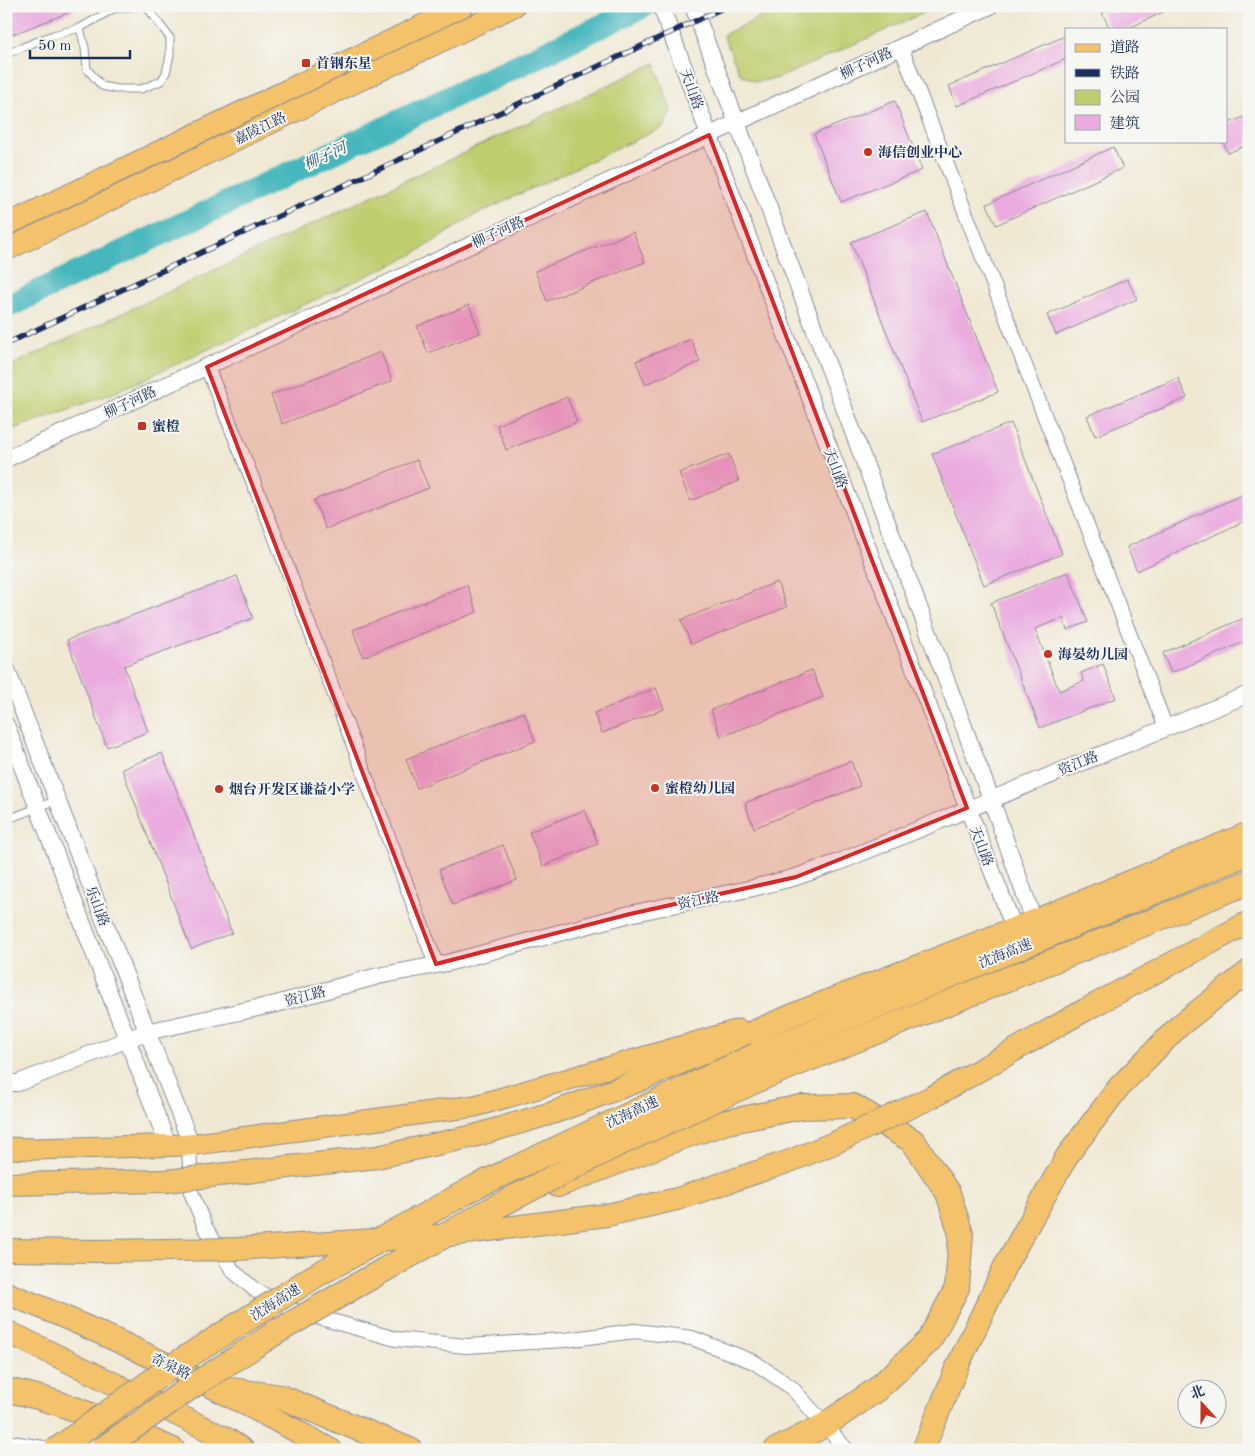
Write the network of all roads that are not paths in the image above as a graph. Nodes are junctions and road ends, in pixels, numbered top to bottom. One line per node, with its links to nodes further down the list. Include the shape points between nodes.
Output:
1 (136, 6): 8 (lane)
2 (146, 6): 9 (lane, via 170,38 170,55 161,81 141,89 102,86 87,69)
3 (463, 6): 14 (main road, 嘉陵江路)
4 (514, 6): 15 (main road, 嘉陵江路)
5 (661, 6): 13 (street, 天山路)
6 (693, 6): 12 (street, 天山路)
7 (990, 6): 10 (street, 柳子河路)
8 (112, 8): 9 (lane)
9 (80, 28): 11 (lane)
10 (901, 47): 12 (street, 柳子河路); 21 (street)
11 (6, 54)
12 (736, 122): 13 (street, 柳子河路); 22 (street, 天山路)
13 (709, 135): 16 (street, 柳子河路); 25 (street, 天山路)
14 (6, 225)
15 (6, 250)
16 (207, 366): 17 (street, 柳子河路); 32 (street, via 274,533)
17 (6, 460)
18 (6, 668): 23 (street, 乐山路)
19 (1249, 694): 21 (street, 资江路)
20 (6, 725): 24 (street, 乐山路)
21 (1166, 728): 22 (street, 资江路)
22 (991, 799): 25 (street, 资江路); 31 (street, 天山路)
23 (57, 800): 24 (lane); 35 (street, 乐山路)
24 (37, 808): 26 (lane); 36 (street, 乐山路)
25 (967, 808): 31 (street, 天山路); 32 (street, 资江路, via 796,877 630,914)
26 (6, 820)
27 (1249, 833): 31 (highway)
28 (1249, 853): 48 (highway, 沈海高速, bridge, via 756,1055 477,1186 314,1276 171,1367)
29 (1249, 882): 41 (highway, 沈海高速, bridge, via 764,1077 614,1146)
30 (1249, 922): 42 (highway, bridge, via 934,1096 790,1161 677,1199 607,1215 450,1235 237,1249)
31 (1024, 924): 34 (highway)
32 (436, 964): 35 (street, 资江路)
33 (1249, 971): 56 (highway, via 1179,1026 1119,1087 1067,1156 1005,1266)
34 (802, 1011): 38 (main road, via 475,1106); 40 (highway, bridge, via 638,1081 555,1112 474,1136 377,1157 166,1181)
35 (146, 1032): 36 (street, 资江路); 38 (street, 乐山路)
36 (126, 1039): 37 (street, 资江路, via 18,1083); 38 (street, 乐山路)
37 (6, 1083)
38 (182, 1144): 39 (main road); 55 (street, via 191,1192 205,1227 233,1271 255,1290 292,1310 396,1339 466,1346 566,1340 635,1331 692,1338 754,1362 792,1388)
39 (6, 1148)
40 (6, 1184)
41 (488, 1212): 49 (highway, 沈海高速, bridge, via 275,1333); 54 (highway, bridge, via 682,1137 727,1122 801,1107 853,1106 913,1141 948,1193 960,1234 957,1288 929,1341 876,1390 825,1425)
42 (6, 1250)
43 (6, 1293): 45 (highway, 奇泉路, via 58,1313)
44 (6, 1331): 51 (highway, via 227,1439)
45 (218, 1388): 52 (highway, 奇泉路); 53 (highway, via 281,1397)
46 (6, 1390): 50 (highway, via 30,1394 87,1414)
47 (6, 1442): 48 (street)
48 (56, 1450)
49 (101, 1450)
50 (173, 1450)
51 (243, 1450)
52 (331, 1450)
53 (410, 1450)
54 (776, 1450)
55 (847, 1450)
56 (923, 1450)

